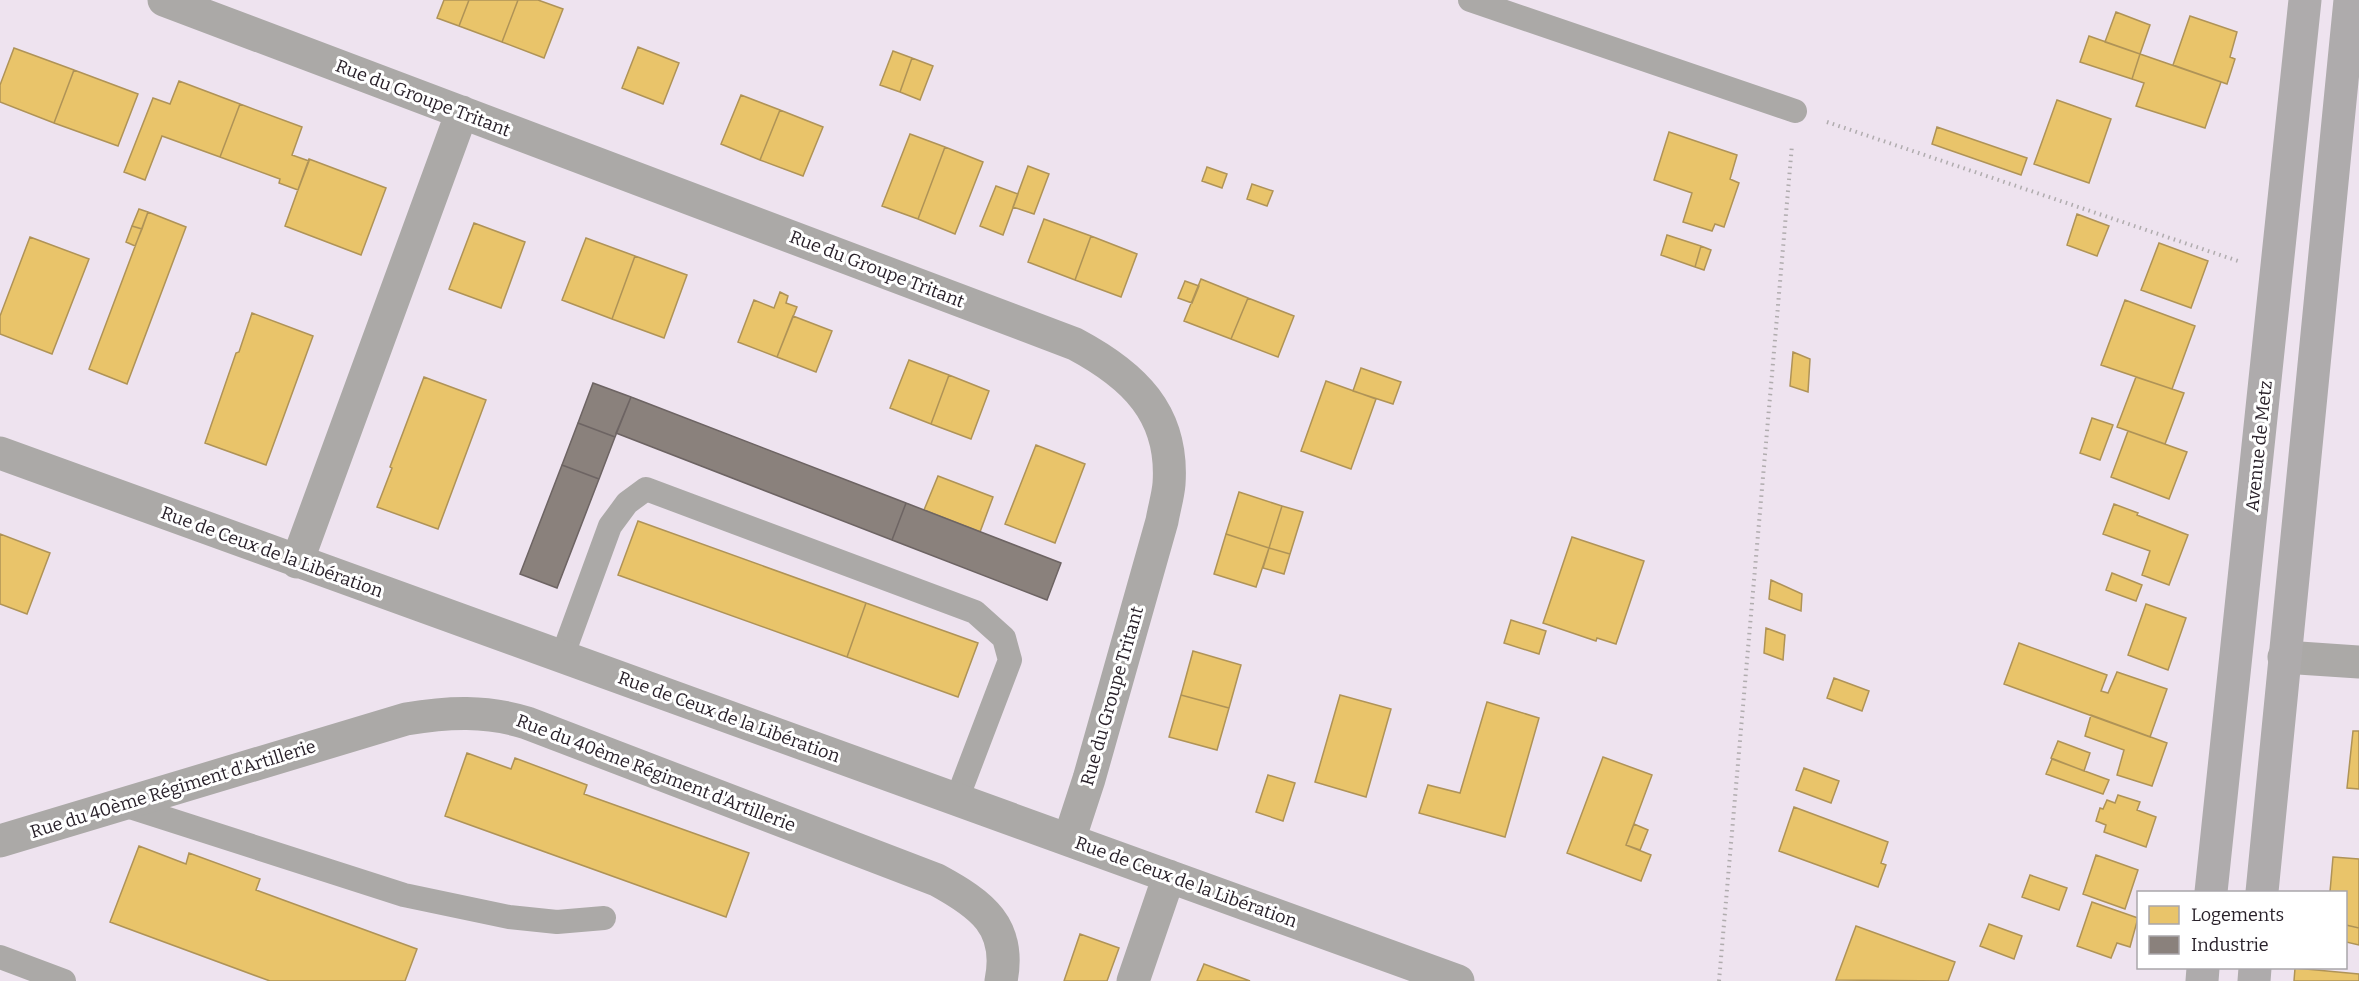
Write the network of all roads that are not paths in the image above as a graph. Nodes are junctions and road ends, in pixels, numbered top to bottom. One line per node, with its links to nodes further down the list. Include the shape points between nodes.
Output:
1 (164, 0): 6 (street, Rue du Groupe Tritant)
2 (1470, 0): 5 (lane)
3 (2305, 0): 17 (main road, Avenue de Metz)
4 (2350, 0): 10 (main road)
5 (1795, 111)
6 (462, 112): 8 (street); 14 (street, Rue du Groupe Tritant, via 1076,344 1105,359 1149,402 1162,427 1170,458 1169,487)
7 (0, 453): 8 (street, Rue de Ceux de la Libération)
8 (297, 562): 9 (street, Rue de Ceux de la Libération)
9 (562, 657): 12 (street, Rue de Ceux de la Libération); 12 (lane, via 610,526 627,503 646,489 975,612 1004,638 1010,660)
10 (2284, 657): 11 (street); 18 (main road)
11 (2359, 662)
12 (957, 799): 14 (street, Rue de Ceux de la Libération)
13 (124, 805): 15 (street, Rue du 40ème Régiment d'Artillerie); 19 (lane, via 404,895 509,917 557,922); 22 (street, Rue du 40ème Régiment d'Artillerie, via 406,719 439,713 503,716 947,885 986,914 1001,937 1005,961)
14 (1069, 840): 16 (street, Rue de Ceux de la Libération)
15 (0, 841)
16 (1169, 876): 23 (street); 24 (street, Rue de Ceux de la Libération)
17 (2211, 891)
18 (2262, 891)
19 (604, 918)
20 (0, 957): 21 (lane)
21 (64, 981)
22 (1001, 981)
23 (1133, 981)
24 (1458, 981)

